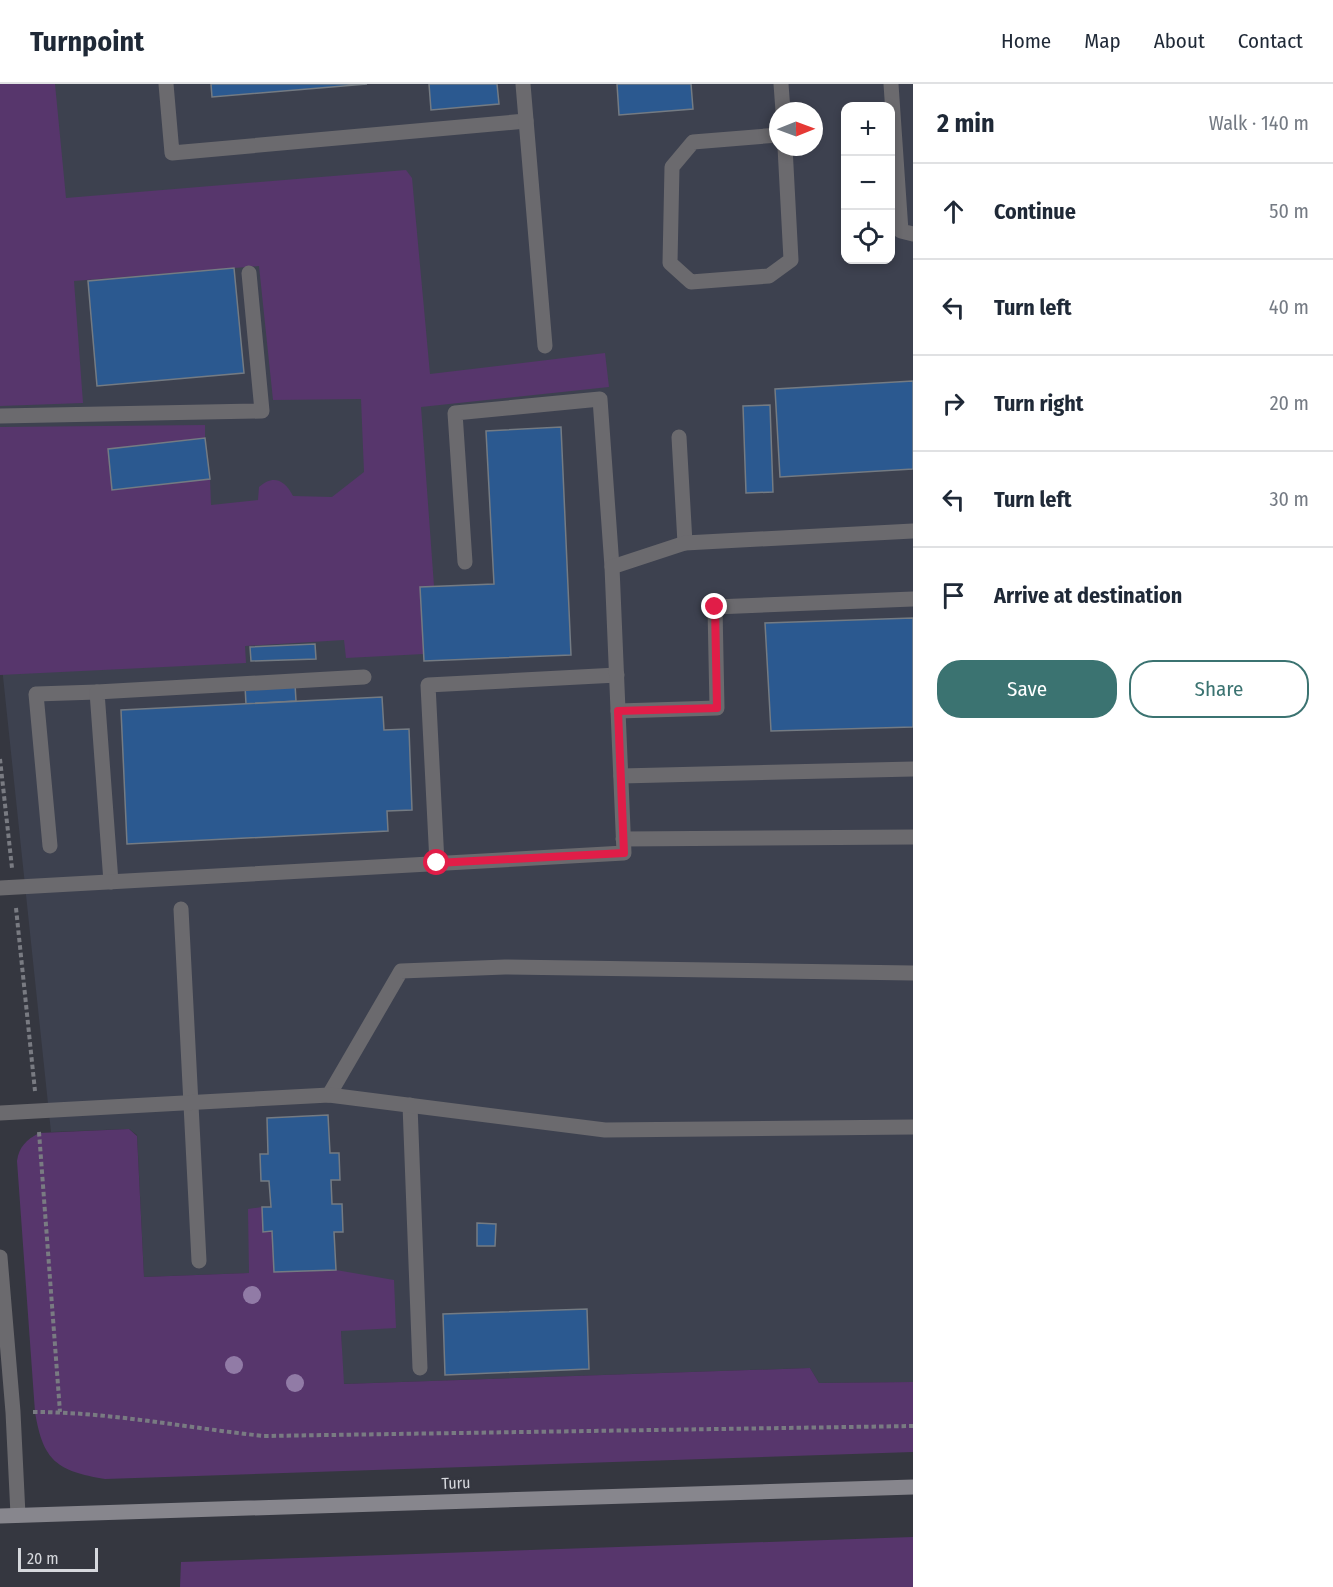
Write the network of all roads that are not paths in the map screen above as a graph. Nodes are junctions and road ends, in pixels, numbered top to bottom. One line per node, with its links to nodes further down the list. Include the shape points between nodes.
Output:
1 (166, 84): 6 (street, via 172,153)
2 (523, 84): 6 (street)
3 (782, 84): 5 (street)
4 (891, 84): 9 (street, via 901,231)
5 (783, 102)
6 (526, 122): 11 (street)
7 (769, 136): 8 (street, via 693,142 672,167 670,263 691,282 769,276 791,260)
8 (785, 156)
9 (913, 234)
10 (249, 273): 12 (street, via 262,411)
11 (544, 346)
12 (0, 416)
13 (679, 437): 15 (street)
14 (913, 531): 15 (street)
15 (685, 543): 17 (street)
16 (465, 562): 17 (street, via 455,413 600,399)
17 (612, 567): 19 (street)
18 (913, 599): 22 (street, via 715,607 717,708)
19 (617, 675): 22 (street); 28 (street, via 428,685)
20 (363, 677): 21 (street)
21 (97, 692): 27 (street, via 36,694); 29 (street)
22 (618, 711): 24 (street)
23 (913, 769): 24 (street)
24 (621, 776): 26 (street)
25 (913, 837): 26 (street)
26 (623, 839): 28 (street, via 624,853)
27 (50, 846)
28 (437, 863): 29 (street)
29 (111, 882): 30 (street)
30 (7, 887)
31 (181, 909): 34 (street)
32 (913, 973): 33 (street, via 505,968 401,971)
33 (329, 1095): 34 (street); 35 (street)
34 (191, 1102): 36 (street); 39 (street)
35 (410, 1105): 37 (street, via 605,1130); 41 (street)
36 (0, 1113)
37 (913, 1127)
38 (0, 1257): 40 (street)
39 (199, 1261)
40 (3, 1345): 43 (street, via 14,1412)
41 (420, 1368)
42 (913, 1487): 43 (main road, Turu)
43 (18, 1515): 44 (main road, Turu)
44 (0, 1516)

